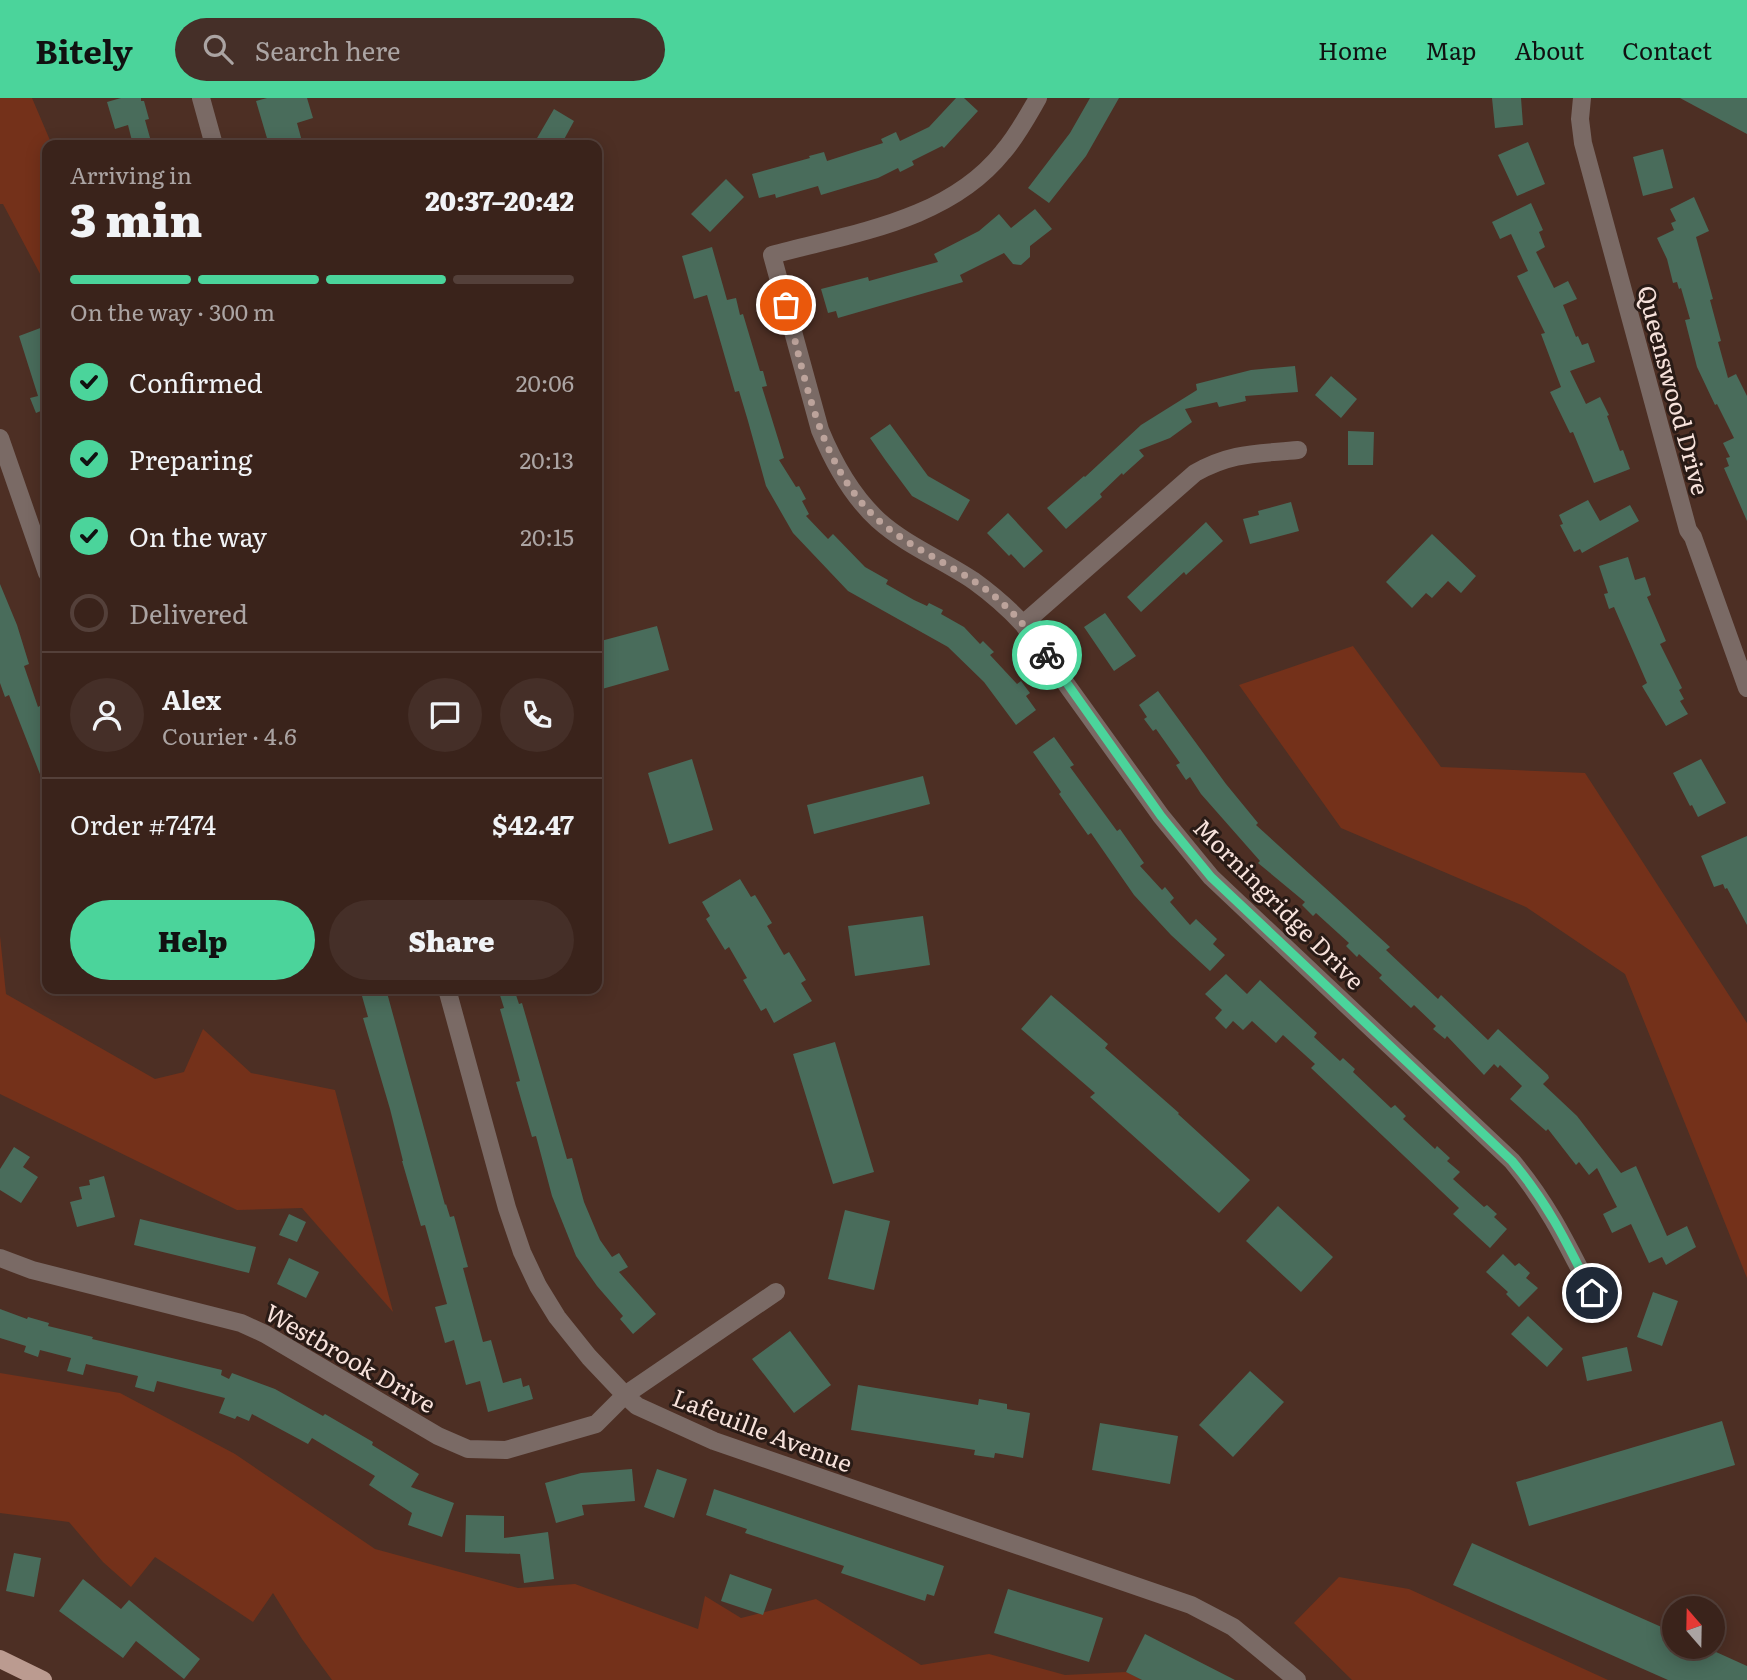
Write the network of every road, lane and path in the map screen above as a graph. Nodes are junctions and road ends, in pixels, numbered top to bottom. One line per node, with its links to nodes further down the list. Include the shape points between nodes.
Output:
1 (201, 98): 4 (street)
2 (1038, 98): 8 (street, Morningridge Drive, via 1003,153 944,202 913,216 772,256 820,430 843,479 878,520 974,580)
3 (1583, 98): 9 (street, Queenswood Drive, via 1583,143 1670,468)
4 (213, 140)
5 (0, 438): 7 (street)
6 (1298, 450): 8 (street, via 1231,456 1195,473)
7 (42, 559)
8 (1024, 624): 13 (street, Morningridge Drive, via 1161,816 1211,877 1512,1161 1535,1188)
9 (1747, 688)
10 (448, 994): 14 (street, Lafeuille Avenue, via 522,1252 557,1317)
11 (0, 1258): 14 (street, Westbrook Drive, via 240,1323 468,1449 506,1450 596,1424)
12 (776, 1292): 14 (street, Westbrook Drive)
13 (1592, 1293)
14 (625, 1395): 17 (street, Lafeuille Avenue, via 638,1406 714,1441 1191,1605 1233,1627)
15 (0, 1659): 16 (main road)
16 (43, 1680)
17 (1297, 1680)

